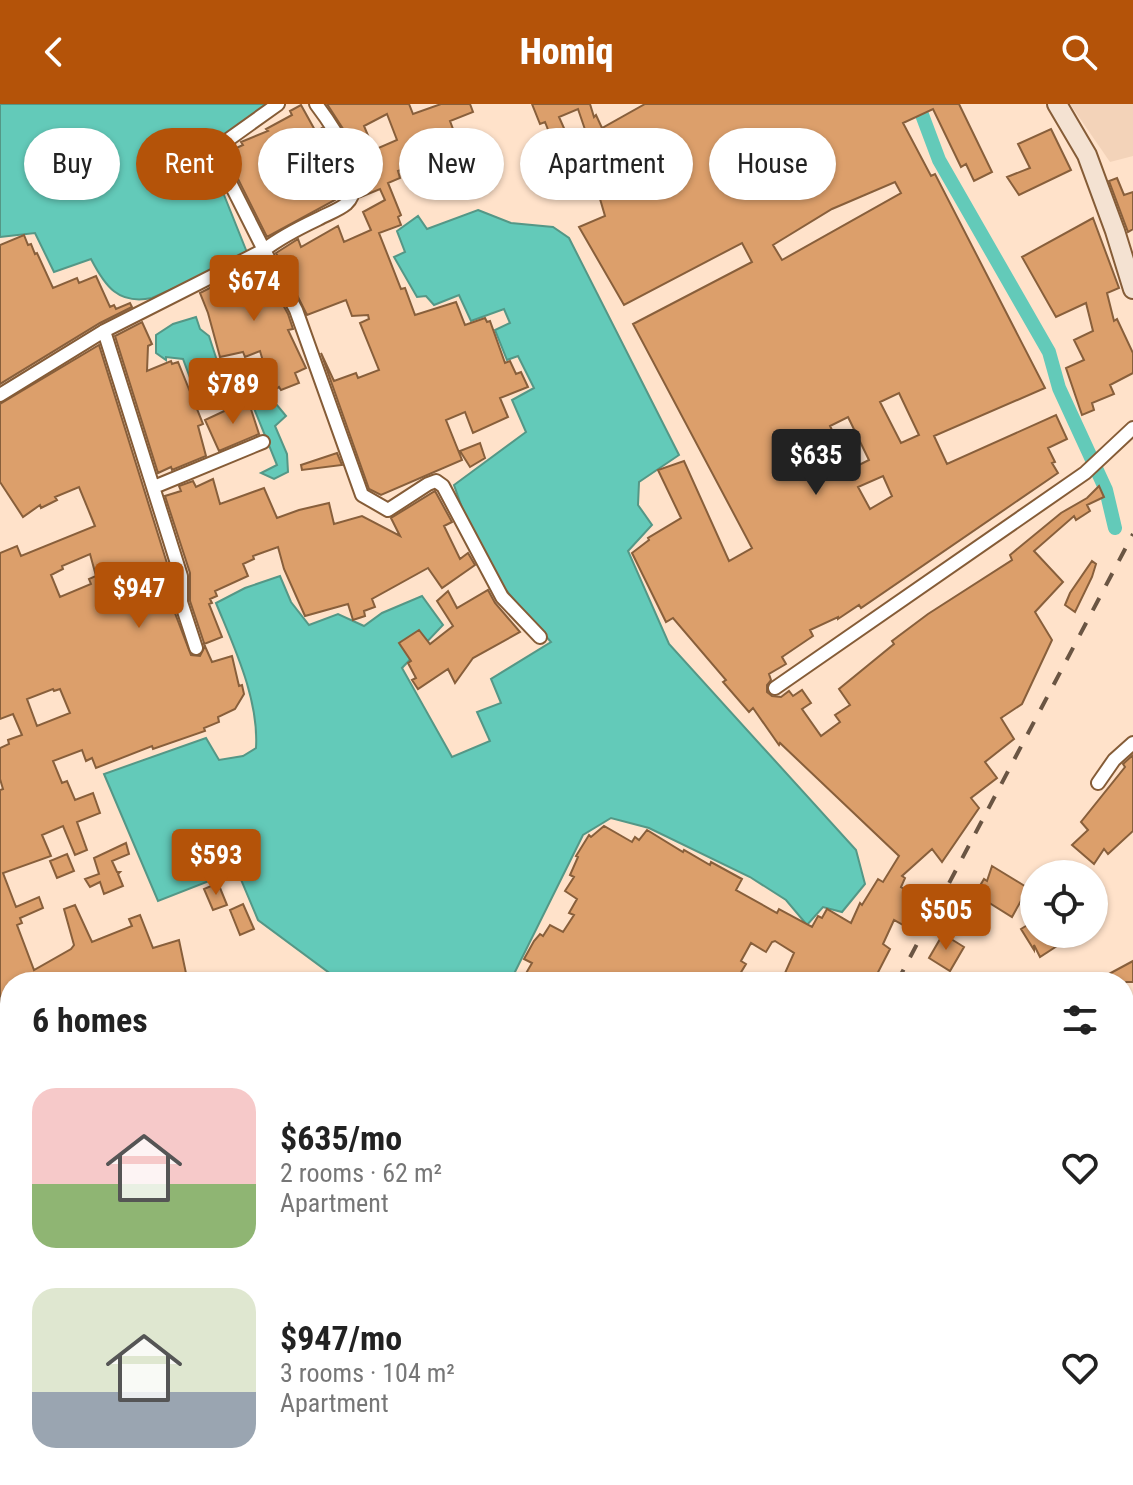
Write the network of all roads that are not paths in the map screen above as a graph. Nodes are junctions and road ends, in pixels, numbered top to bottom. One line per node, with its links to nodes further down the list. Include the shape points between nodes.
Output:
1 (278, 104): 4 (street, via 215,153)
2 (316, 104): 4 (street, via 338,133 355,180 354,193 345,205)
3 (1057, 104): 5 (street, via 1087,155)
4 (264, 250): 6 (street); 11 (street, via 296,310 362,495 388,510 428,484 436,481 443,486 502,597)
5 (1133, 289)
6 (104, 331): 7 (street); 10 (street)
7 (0, 395)
8 (1133, 428): 13 (street, via 1085,473)
9 (263, 442): 10 (street)
10 (154, 487): 12 (street)
11 (540, 637)
12 (196, 648)
13 (775, 688)
14 (1133, 743): 15 (street)
15 (1098, 783)

